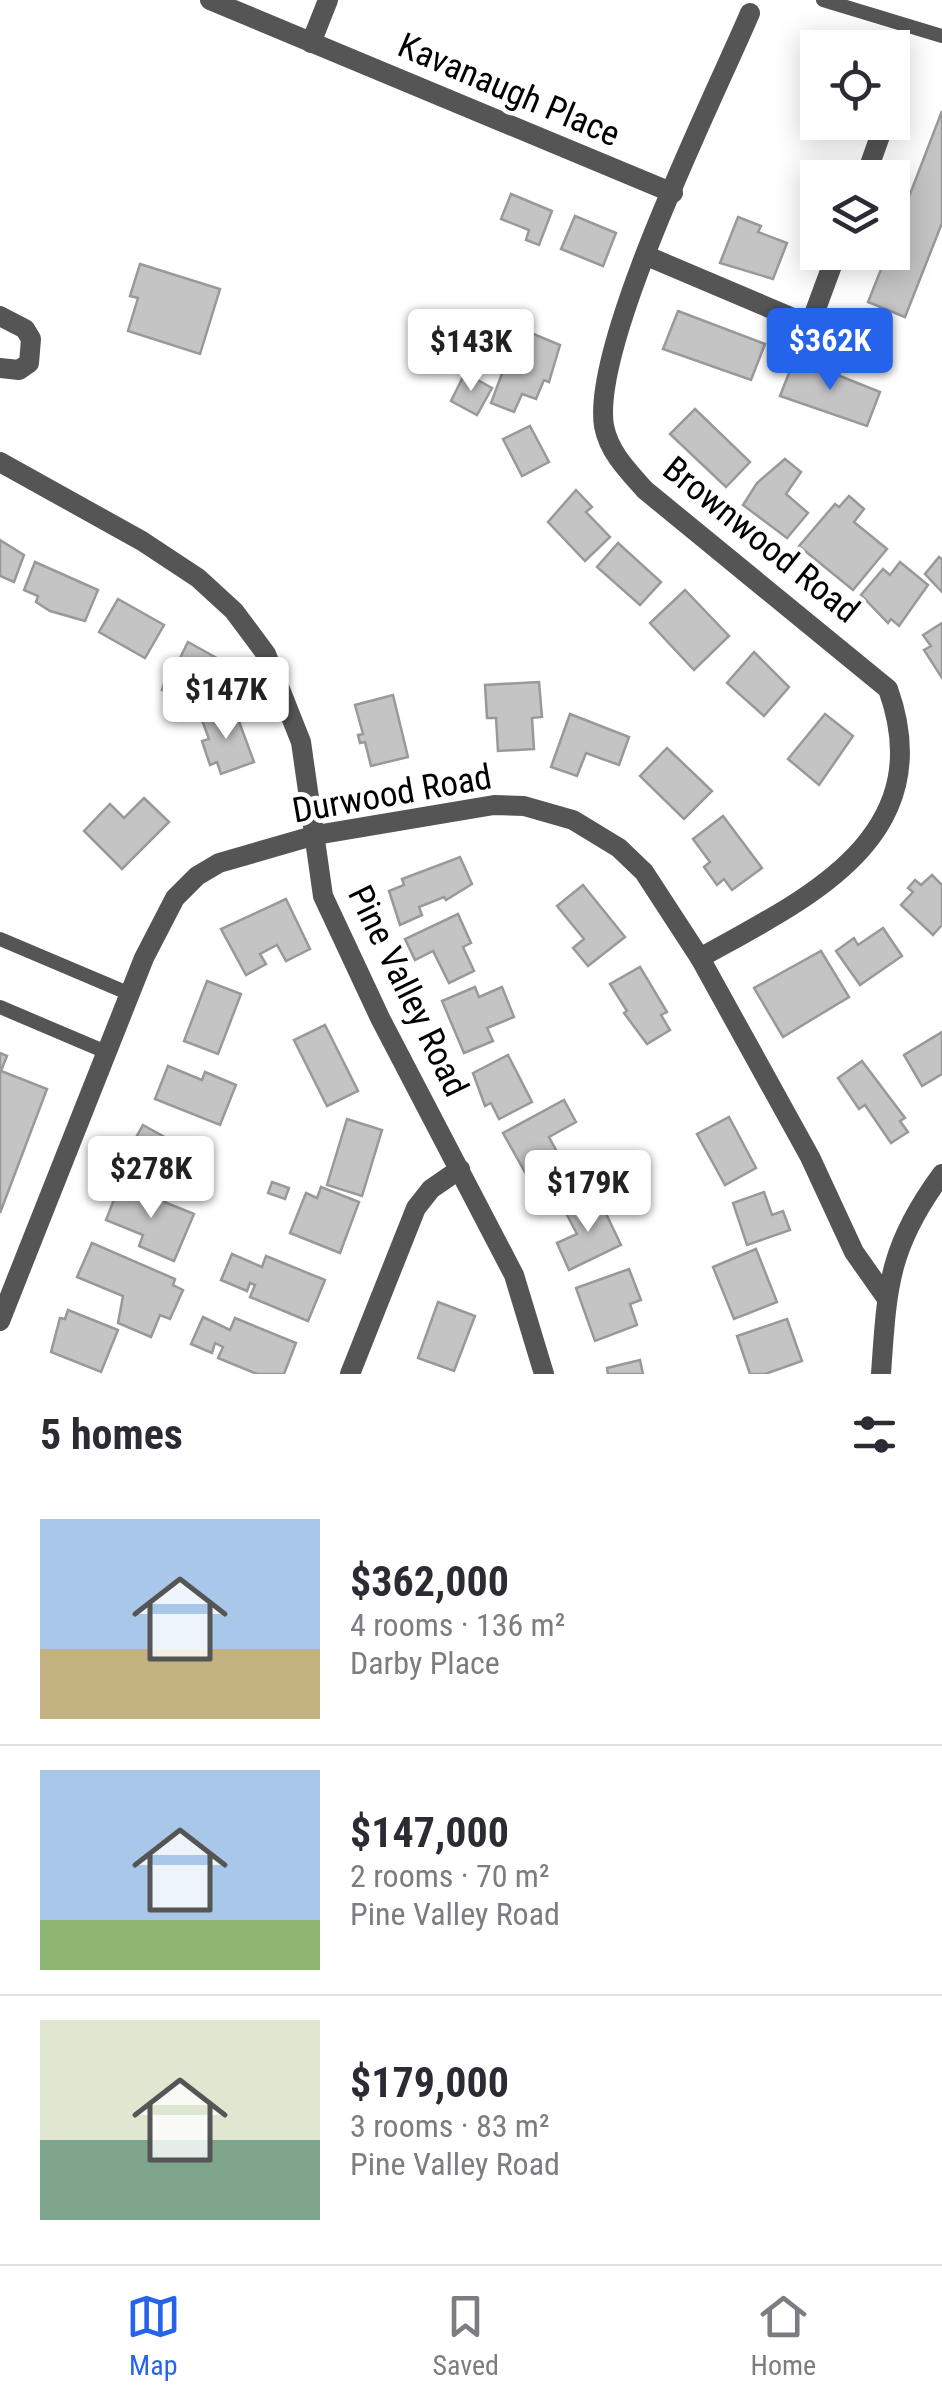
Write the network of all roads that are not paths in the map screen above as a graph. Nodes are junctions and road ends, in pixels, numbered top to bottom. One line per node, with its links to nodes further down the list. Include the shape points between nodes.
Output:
1 (210, 0): 6 (street, Kavanaugh Place)
2 (328, 0): 6 (street)
3 (823, 0): 5 (lane)
4 (750, 13): 7 (street, Brownwood Road)
5 (942, 36)
6 (312, 42): 7 (street, Kavanaugh Place)
7 (673, 193): 8 (street, Brownwood Road)
8 (647, 256): 11 (street); 17 (street, Brownwood Road, via 608,368 603,398 610,445 673,515 877,678 901,710 914,748 909,805 883,850)
9 (830, 270): 11 (street)
10 (0, 316): 13 (street, via 25,329 32,351 19,370)
11 (810, 325): 12 (street)
12 (872, 352)
13 (0, 368)
14 (0, 462): 15 (street, Pine Valley Road, via 142,541 234,611 266,654 291,710)
15 (316, 836): 17 (street, Durwood Road, via 494,805 551,812 632,859); 18 (street, Durwood Road, via 197,876 160,921); 21 (street, Pine Valley Road, via 323,896 338,934)
16 (0, 940): 18 (lane)
17 (700, 958): 23 (street, Durwood Road, via 810,1157 854,1252)
18 (130, 994): 20 (street, Durwood Road)
19 (0, 1008): 20 (lane)
20 (106, 1052): 24 (street, Durwood Road)
21 (460, 1169): 25 (street, via 416,1208); 26 (street, Pine Valley Road, via 514,1275)
22 (942, 1174): 23 (street, via 910,1225)
23 (885, 1296): 27 (street)
24 (0, 1321)
25 (350, 1374)
26 (544, 1374)
27 (881, 1374)

